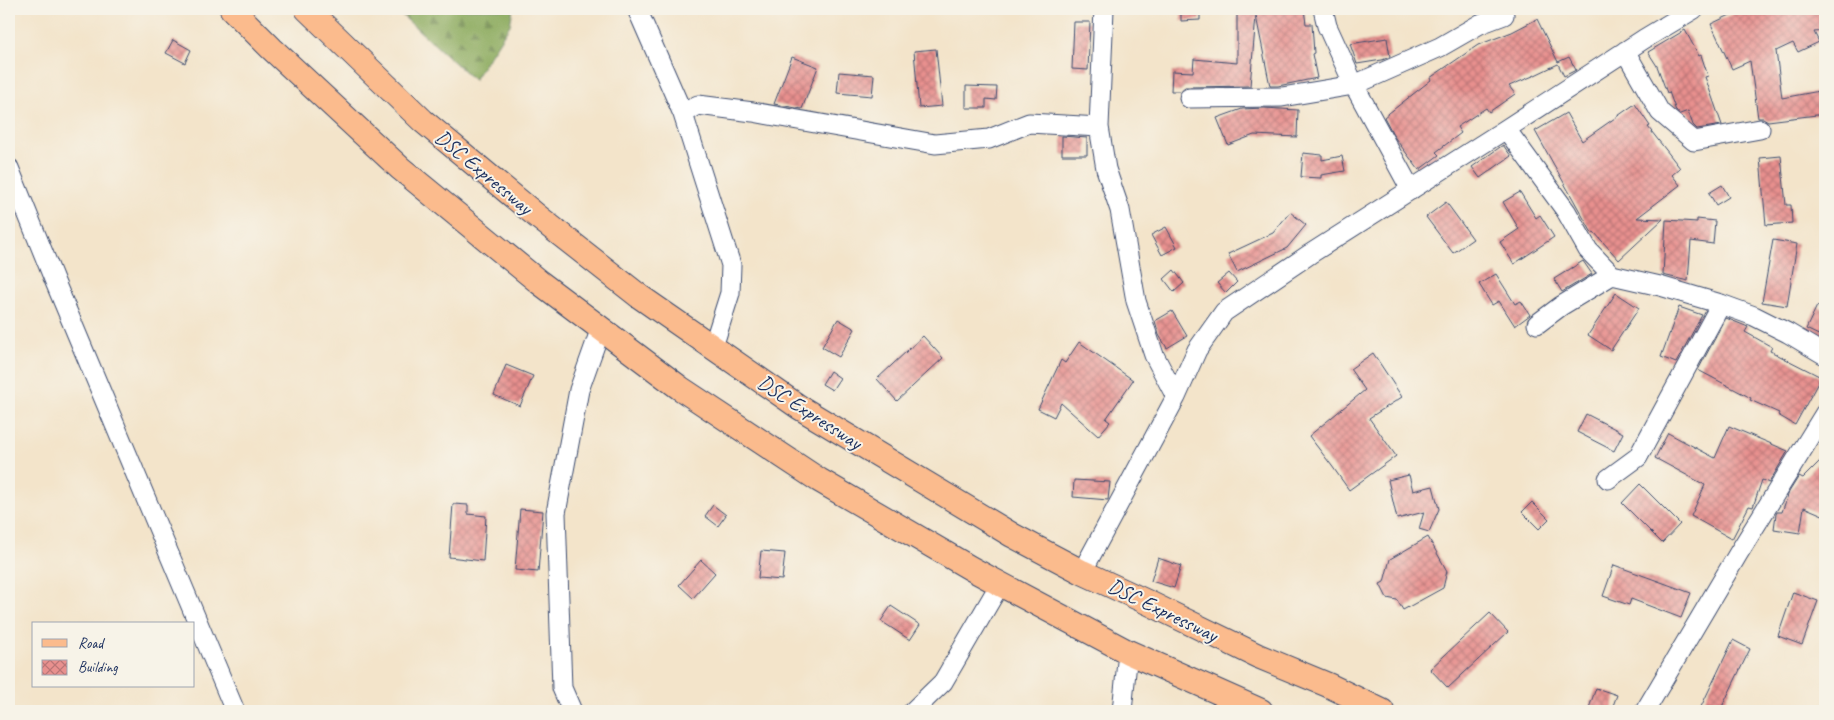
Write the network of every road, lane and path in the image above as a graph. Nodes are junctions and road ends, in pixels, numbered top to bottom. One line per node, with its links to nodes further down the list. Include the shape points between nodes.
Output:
1 (232, 9): 20 (main road, via 400,168)
2 (307, 9): 21 (main road, DSC Expressway, via 424,122 473,163 639,296)
3 (637, 9): 11 (street)
4 (1104, 9): 12 (street)
5 (1324, 9): 9 (street, via 1327,26)
6 (1694, 9): 8 (street)
7 (1504, 15): 9 (street)
8 (1625, 51): 13 (street); 14 (street, via 1660,112 1694,141)
9 (1354, 85): 10 (street, via 1282,98); 16 (street)
10 (1189, 98)
11 (683, 114): 12 (street, via 698,105 935,144 989,139 1029,123); 21 (street, via 731,265 730,293)
12 (1099, 127): 23 (street, via 1106,169 1120,210 1136,301 1154,355)
13 (1506, 129): 16 (street); 17 (street, via 1566,211 1588,250)
14 (1760, 129)
15 (9, 168): 29 (street)
16 (1411, 190): 23 (street, via 1224,312 1197,350)
17 (1612, 275): 18 (street); 19 (street)
18 (1721, 304): 22 (street, via 1788,332); 25 (street, via 1638,457)
19 (1537, 324)
20 (601, 328): 27 (main road, via 680,388 819,480); 30 (street, via 579,390 556,513 562,688)
21 (713, 348): 26 (main road, DSC Expressway, via 799,407 897,467)
22 (1825, 355)
23 (1176, 397): 26 (street)
24 (1825, 413): 35 (street)
25 (1608, 479)
26 (1082, 572): 34 (main road, DSC Expressway)
27 (1000, 584): 28 (main road); 31 (street, via 942,682)
28 (1128, 652): 32 (street); 33 (main road)
29 (235, 711)
30 (572, 711)
31 (913, 711)
32 (1122, 711)
33 (1261, 711)
34 (1382, 711)
35 (1645, 711)

